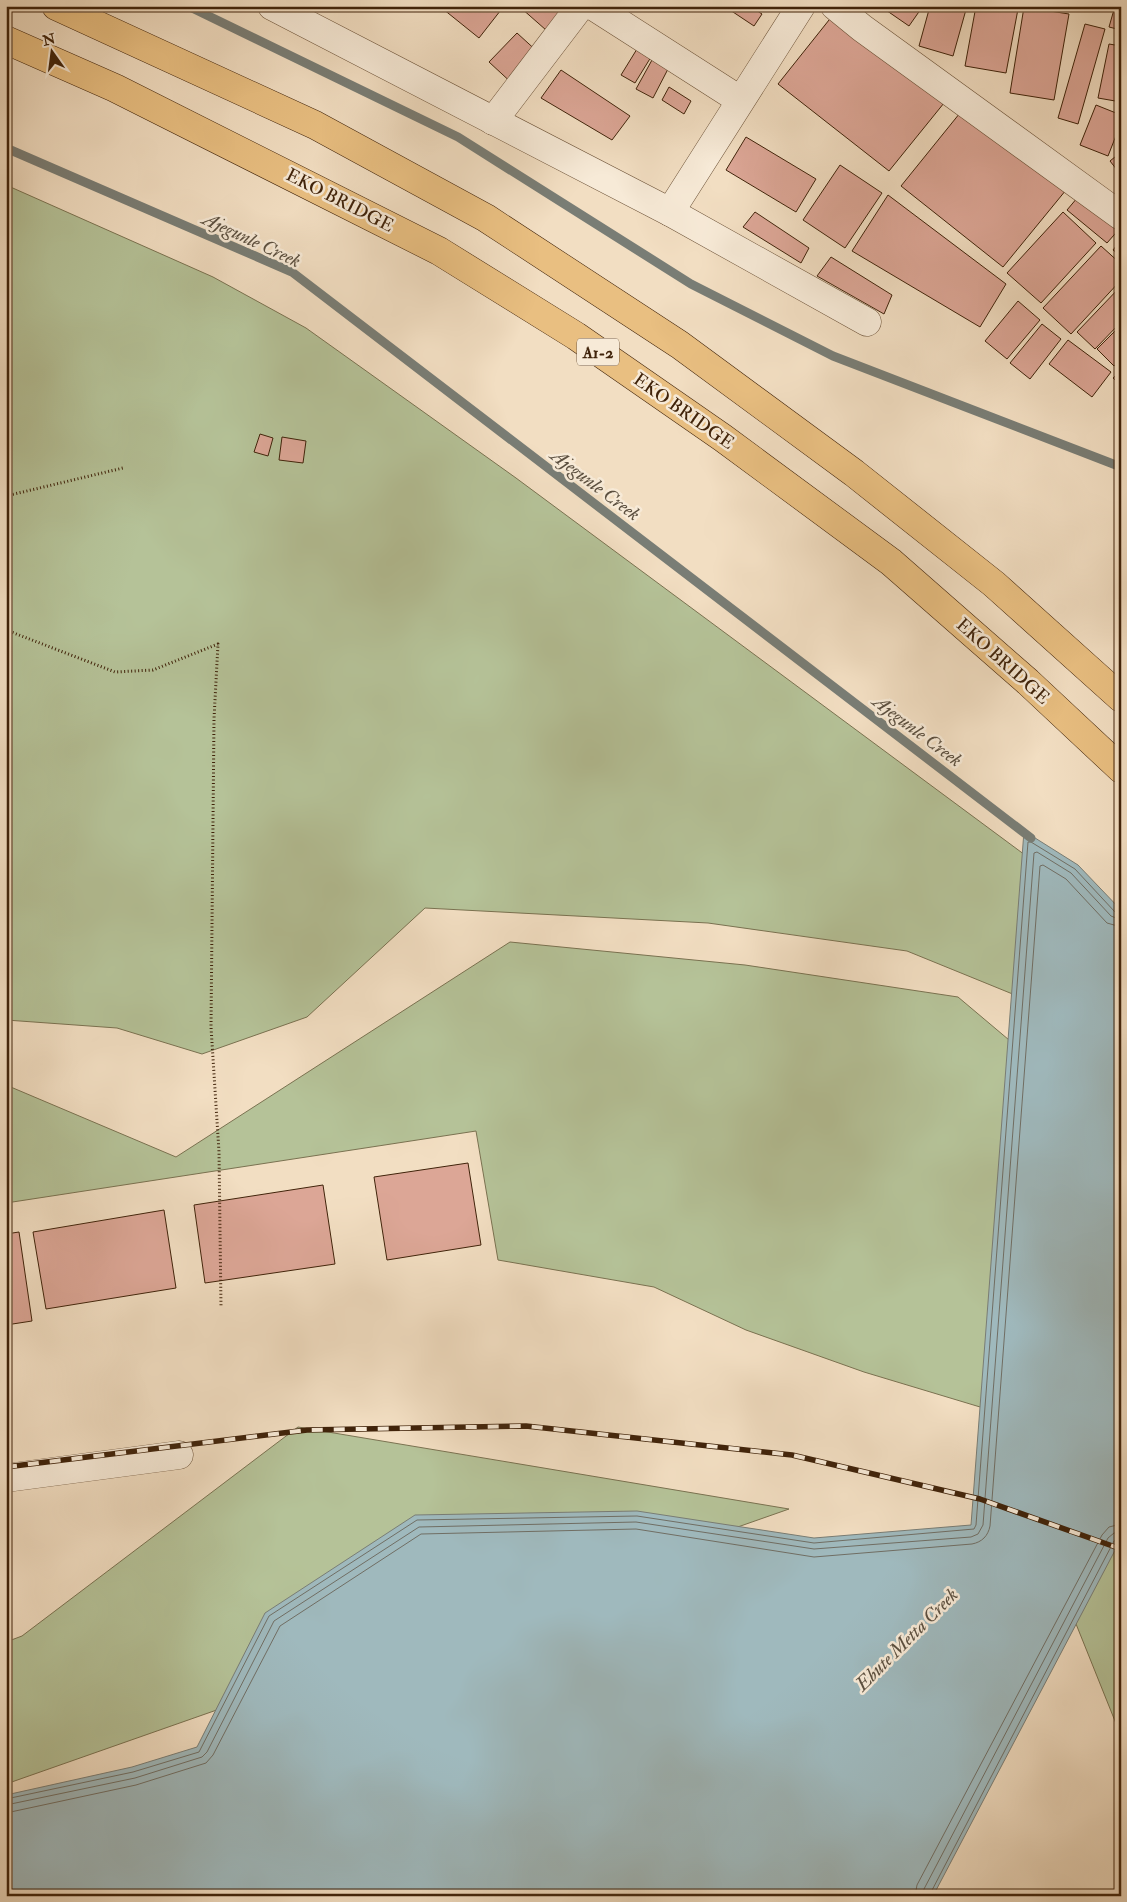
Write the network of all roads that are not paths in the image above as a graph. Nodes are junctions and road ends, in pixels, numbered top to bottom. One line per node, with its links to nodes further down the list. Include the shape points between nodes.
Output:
1 (56, 6): 13 (highway, via 315,125 486,218 680,345 854,473 994,584)
2 (272, 6): 9 (street)
3 (584, 6): 9 (street, via 579,8)
4 (592, 6): 8 (street)
5 (800, 6): 8 (street)
6 (835, 6): 11 (street)
7 (6, 40): 14 (highway, EKO BRIDGE / A1-2, via 124,93 439,251 576,336 723,438 891,562)
8 (740, 100): 10 (street)
9 (493, 121): 10 (street)
10 (670, 212): 12 (street)
11 (1121, 216)
12 (867, 322)
13 (1121, 698)
14 (1121, 769)
15 (179, 1455): 16 (street)
16 (6, 1478)

